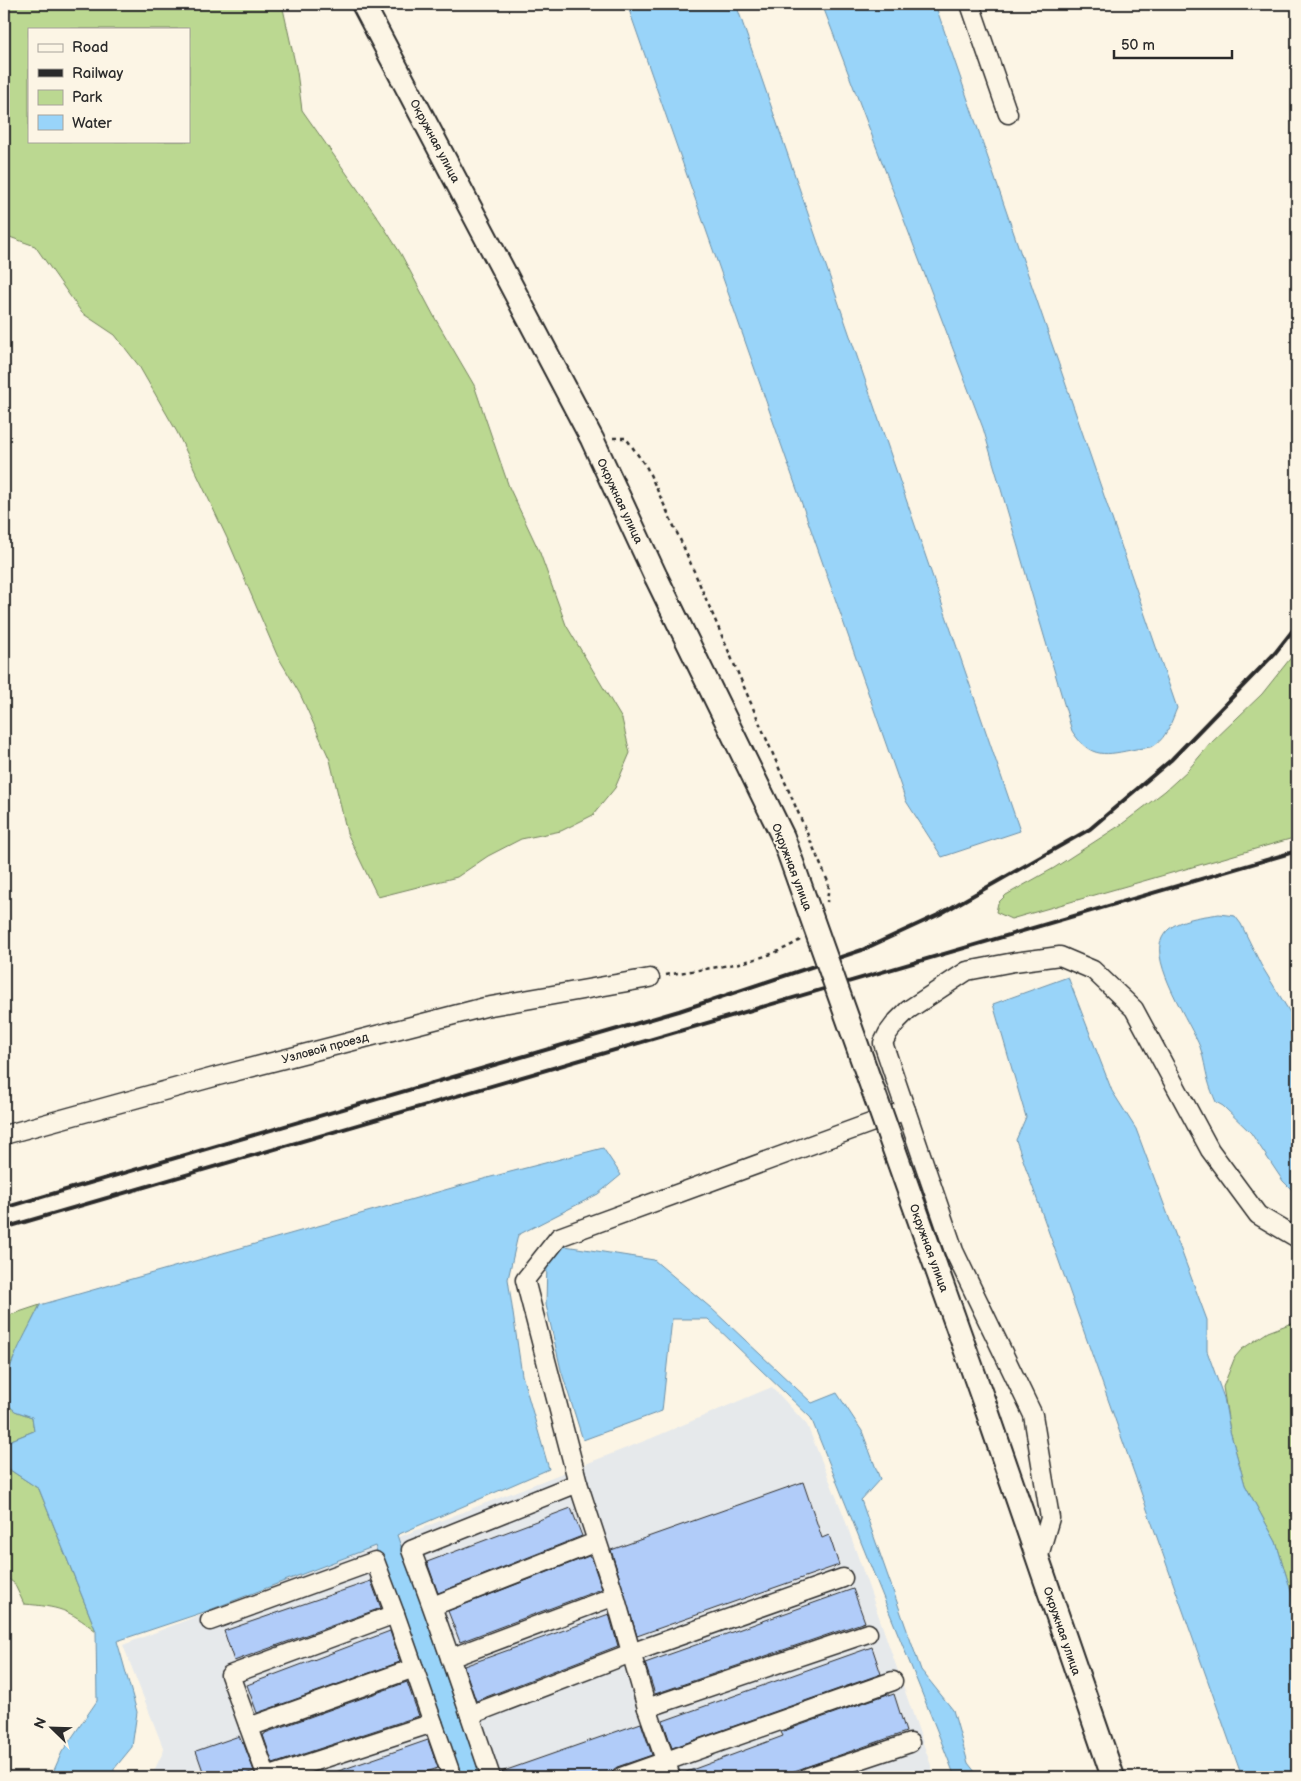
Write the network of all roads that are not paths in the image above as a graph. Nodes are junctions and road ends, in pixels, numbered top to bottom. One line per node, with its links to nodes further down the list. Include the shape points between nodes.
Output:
1 (363, 4): 10 (main road, Окружная улица, bridge, via 592,439 783,836)
2 (970, 4): 3 (street)
3 (1008, 114)
4 (650, 978): 6 (street, Узловой проезд, via 485,1007)
5 (906, 1110): 7 (street, via 883,1042 896,1021 967,971 1060,956 1092,970 1134,1009 1210,1150 1258,1214); 8 (street, via 559,1237 525,1280); 10 (street, via 954,1251 1033,1415 1050,1518)
6 (4, 1135)
7 (1297, 1238)
8 (578, 1482): 9 (street); 13 (street, via 411,1550)
9 (596, 1542): 12 (street); 13 (street)
10 (1038, 1559): 33 (main road, Окружная улица)
11 (843, 1578): 17 (street)
12 (615, 1596): 17 (street); 18 (street)
13 (433, 1606): 18 (street)
14 (395, 1614): 15 (street, via 375,1561); 19 (street); 24 (street, via 230,1675)
15 (210, 1621)
16 (868, 1633): 21 (street)
17 (631, 1653): 21 (street); 22 (street)
18 (450, 1658): 22 (street)
19 (414, 1668): 23 (street); 24 (street)
20 (893, 1681): 26 (street)
21 (647, 1708): 26 (street)
22 (470, 1715): 29 (street)
23 (433, 1723): 27 (street); 28 (street)
24 (249, 1727): 28 (street)
25 (910, 1743): 32 (street)
26 (666, 1761): 30 (street); 31 (street)
27 (447, 1776)
28 (267, 1777)
29 (491, 1777)
30 (621, 1777)
31 (671, 1777)
32 (808, 1777)
33 (1113, 1777)

